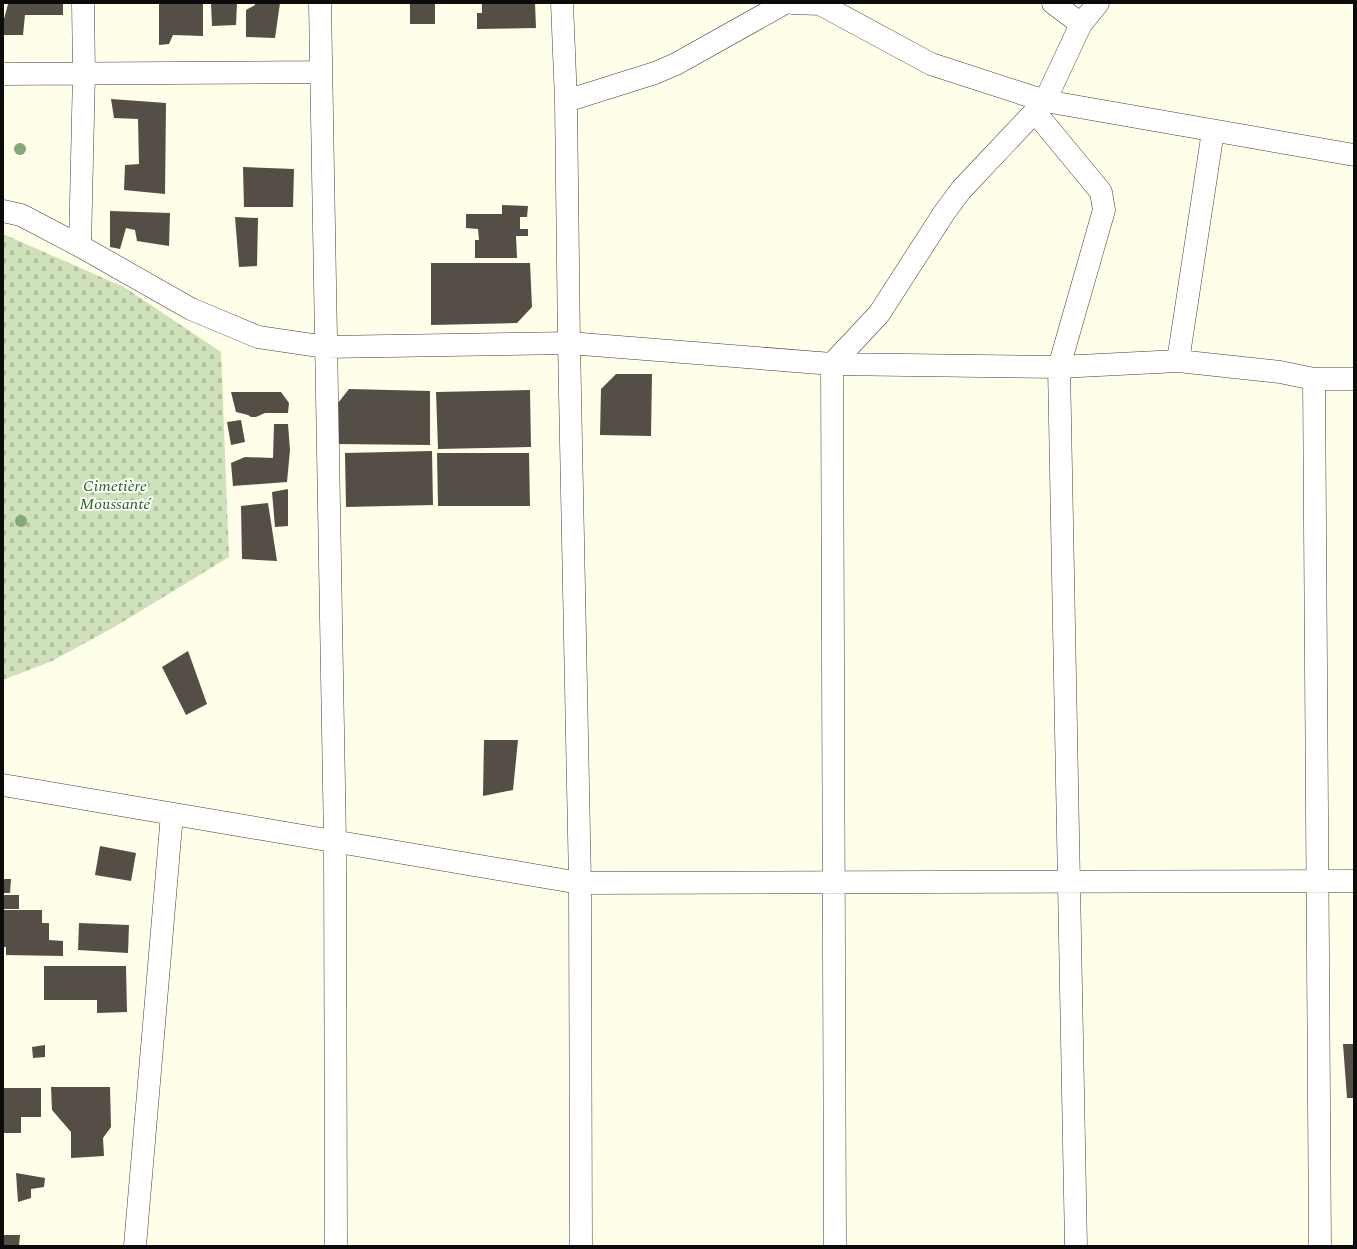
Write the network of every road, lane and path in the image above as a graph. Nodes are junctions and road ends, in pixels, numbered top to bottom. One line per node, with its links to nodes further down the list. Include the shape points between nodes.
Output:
1 (84, 3): 11 (street)
2 (320, 3): 10 (street)
3 (562, 3): 13 (street)
4 (785, 3): 13 (street, via 676,64)
5 (792, 3): 8 (street, via 820,4)
6 (1053, 3): 9 (street)
7 (1098, 3): 9 (street)
8 (851, 10): 14 (street, via 931,64)
9 (1081, 24): 14 (street)
10 (321, 72): 11 (street); 20 (street)
11 (84, 73): 12 (street); 18 (street)
12 (3, 74)
13 (566, 101): 19 (street)
14 (1040, 106): 15 (street); 22 (street, via 961,190 879,314); 23 (street, via 1101,192 1104,210)
15 (1213, 131): 16 (street); 21 (street)
16 (1354, 155)
17 (3, 210): 18 (street, via 22,215)
18 (80, 246): 20 (street, via 191,309 251,335)
19 (569, 343): 20 (street); 22 (street); 32 (street)
20 (326, 347): 28 (street)
21 (1178, 360): 23 (street); 24 (street)
22 (832, 364): 23 (street); 33 (street)
23 (1059, 366): 31 (street)
24 (1314, 378): 25 (street); 29 (street)
25 (1354, 379)
26 (3, 785): 27 (street)
27 (172, 814): 28 (street); 34 (street)
28 (335, 842): 32 (street); 35 (street)
29 (1317, 881): 30 (street); 31 (street); 39 (street)
30 (1354, 881)
31 (1069, 882): 33 (street); 38 (street)
32 (580, 883): 33 (street); 36 (street)
33 (834, 883): 37 (street)
34 (135, 1246)
35 (336, 1246)
36 (581, 1246)
37 (835, 1246)
38 (1076, 1246)
39 (1320, 1246)

